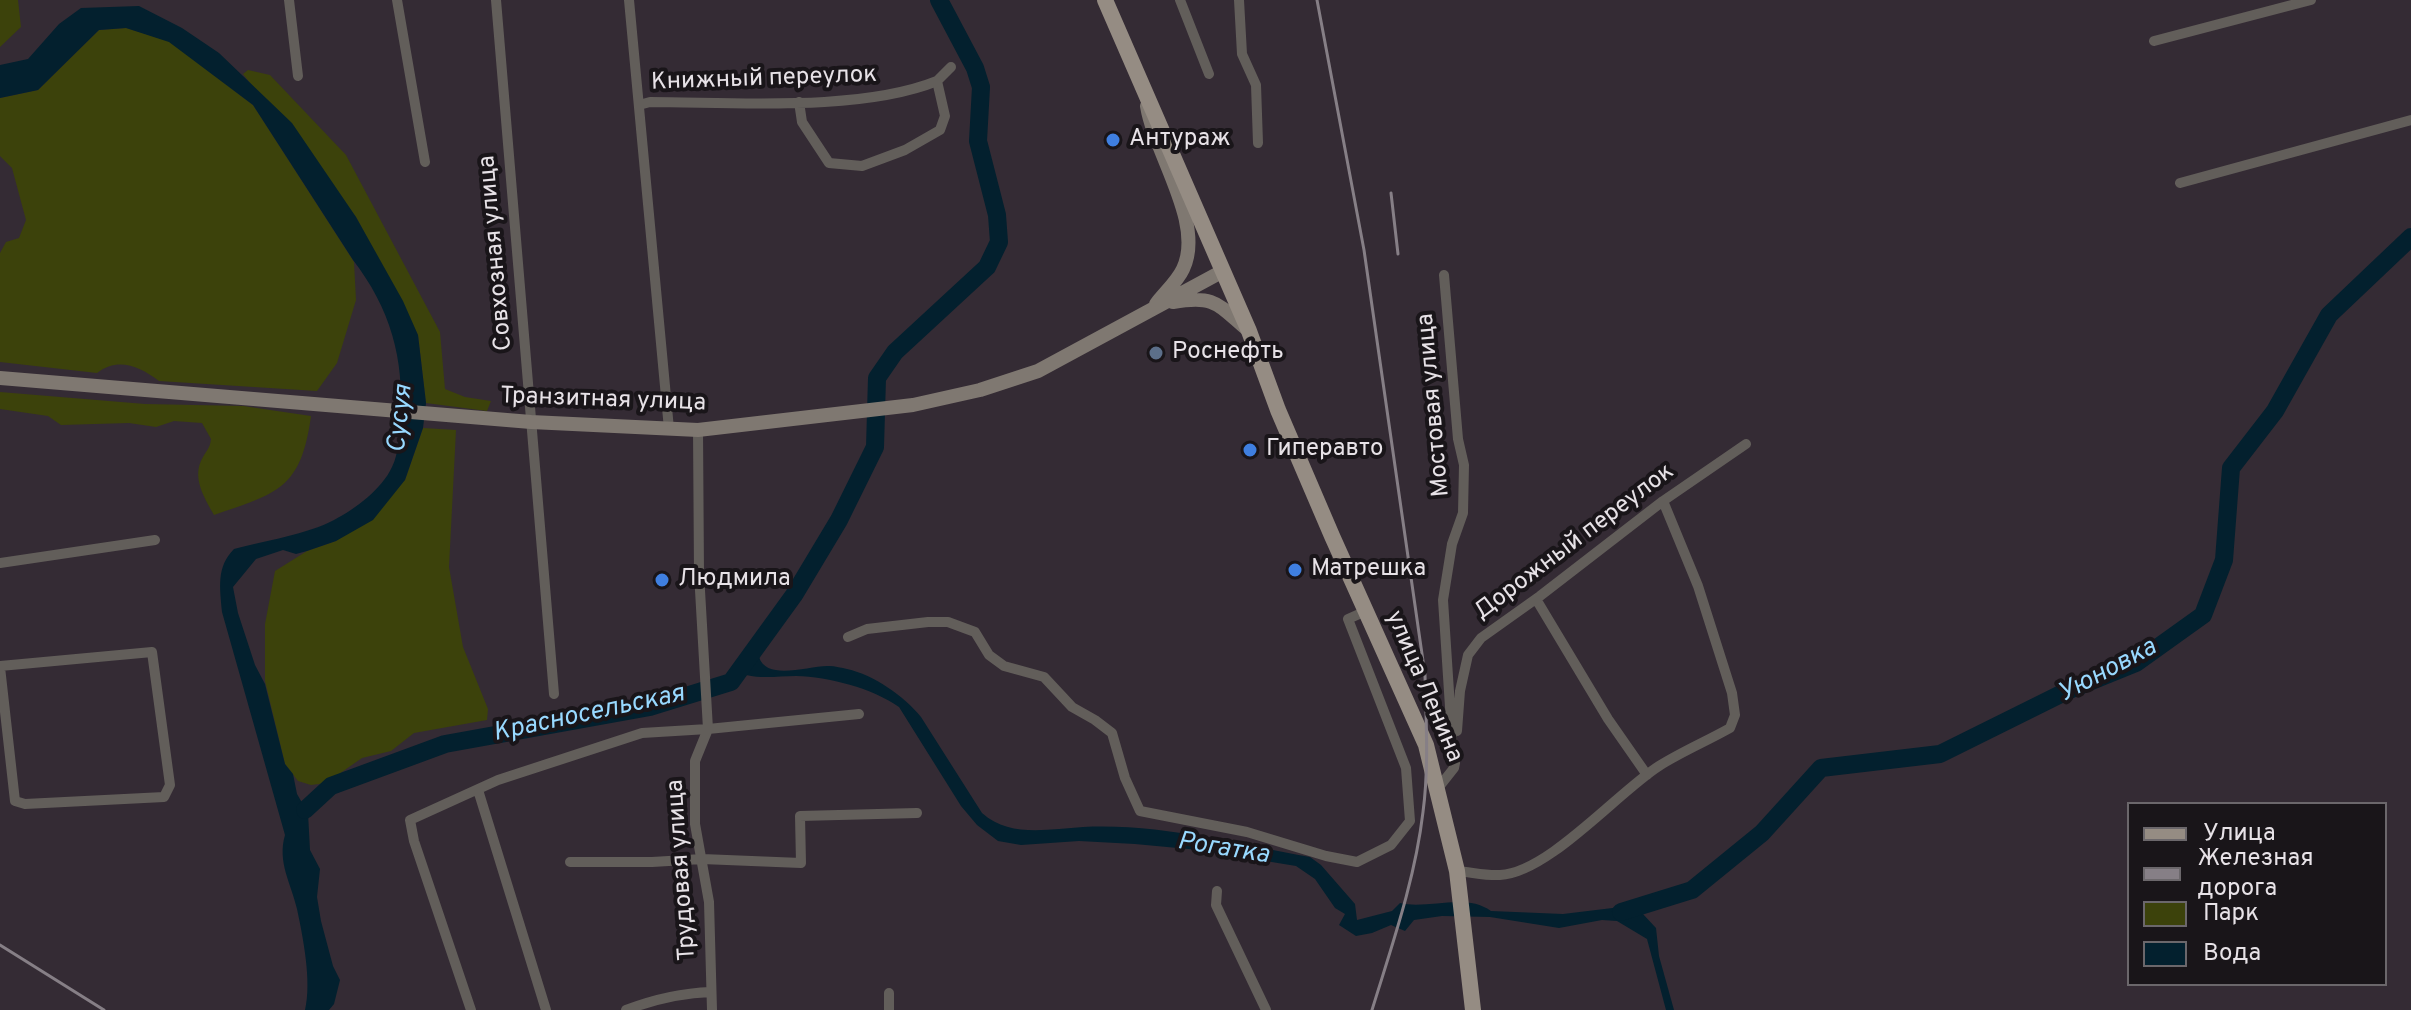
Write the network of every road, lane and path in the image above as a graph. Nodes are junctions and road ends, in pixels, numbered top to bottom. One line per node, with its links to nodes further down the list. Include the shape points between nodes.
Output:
1 (289, 0): 12 (street)
2 (397, 0): 19 (street)
3 (496, 0): 26 (street, Совхозная улица)
4 (629, 0): 16 (street)
5 (1105, 0): 14 (main road, улица Ленина)
6 (1180, 0): 11 (street)
7 (1239, 0): 18 (street, via 1242,54 1256,85)
8 (2311, 0): 9 (street)
9 (2154, 41)
10 (951, 67): 13 (street)
11 (1209, 74)
12 (298, 76)
13 (937, 81): 15 (street, Книжный переулок, via 877,97); 15 (street, via 945,116 940,130 862,166 829,163 802,122)
14 (1144, 91): 21 (main road, улица Ленина); 23 (main road, via 1151,129 1187,219 1184,268)
15 (799, 102): 16 (street, Книжный переулок)
16 (639, 105): 27 (street)
17 (2411, 120): 20 (street)
18 (1258, 143)
19 (425, 162)
20 (2180, 183)
21 (1223, 271): 23 (main road, Транзитная улица); 24 (main road, улица Ленина)
22 (1444, 275): 40 (street, Мостовая улица, via 1464,465 1463,513 1443,600)
23 (1153, 307): 24 (main road, via 1199,298 1215,301); 28 (main road, Транзитная улица, via 1038,371 951,398)
24 (1249, 331): 34 (main road, улица Ленина)
25 (0, 378): 26 (main road, Транзитная улица)
26 (531, 422): 27 (main road, Транзитная улица); 37 (street, Совхозная улица)
27 (669, 429): 28 (main road, Транзитная улица)
28 (698, 430): 39 (street)
29 (1746, 444): 30 (street, Дорожный переулок)
30 (1663, 501): 33 (street, Дорожный переулок); 41 (street, via 1698,586 1735,715 1730,728)
31 (155, 540): 32 (street)
32 (0, 563)
33 (1536, 599): 40 (street, Дорожный переулок, via 1481,638 1468,655); 41 (street)
34 (1366, 611): 35 (street, via 1348,619 1406,768 1410,821 1391,845 1357,862 1247,832 1140,811 1112,733 1072,707 1044,677 1004,666 989,655 975,632 948,622 928,622 867,629); 42 (main road, улица Ленина, via 1410,704)
35 (848, 637)
36 (0, 667): 36 (street, via 15,801 164,797 170,785 152,652)
37 (554, 694)
38 (859, 714): 39 (street)
39 (708, 729): 43 (street, via 642,733); 45 (street, Трудовая улица, via 695,761 695,824)
40 (1454, 768): 42 (street)
41 (1647, 775): 47 (street, via 1578,834 1523,870)
42 (1439, 787): 47 (main road, улица Ленина)
43 (478, 790): 51 (street, via 410,820); 52 (street)
44 (917, 813): 45 (street, via 800,816 801,863)
45 (702, 859): 46 (street); 49 (street, Трудовая улица, via 709,902)
46 (570, 862)
47 (1458, 877): 57 (main road, улица Ленина)
48 (1217, 891): 56 (street, via 1216,905)
49 (711, 992): 53 (street, via 658,998); 54 (street, Трудовая улица)
50 (889, 993): 55 (street)
51 (471, 1010)
52 (546, 1010)
53 (626, 1010)
54 (712, 1010)
55 (889, 1010)
56 (1266, 1010)
57 (1473, 1010)

